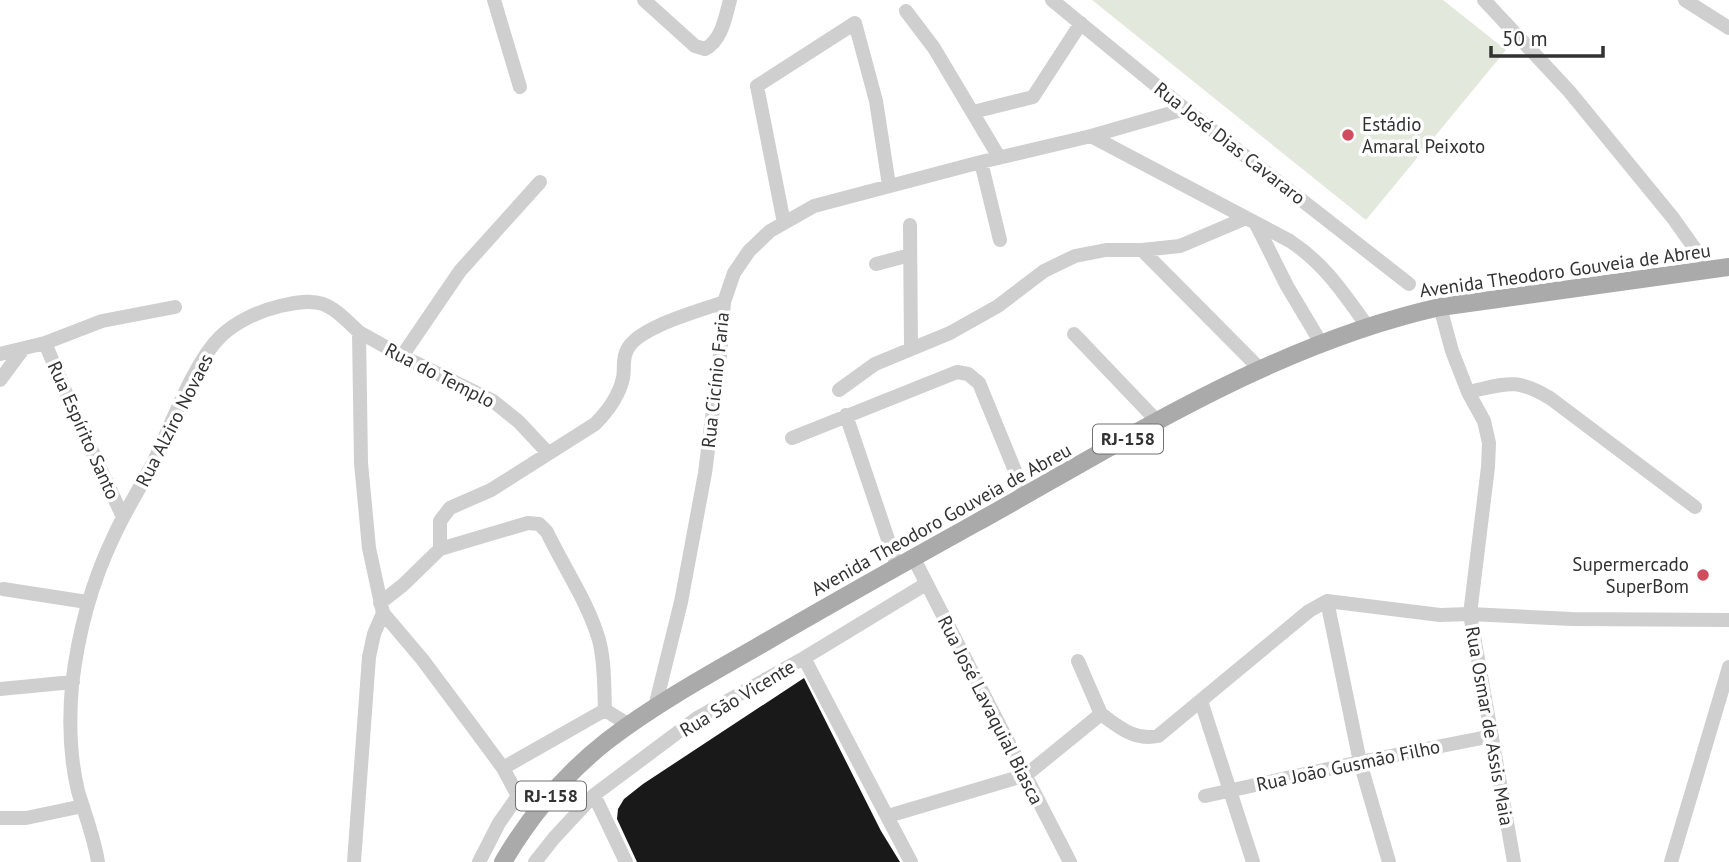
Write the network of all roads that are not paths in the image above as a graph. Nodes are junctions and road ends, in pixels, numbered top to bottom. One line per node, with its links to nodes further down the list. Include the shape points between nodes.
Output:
1 (494, 0): 10 (street)
2 (644, 0): 3 (street, via 695,46 705,49 719,36)
3 (730, 0)
4 (1052, 0): 8 (street, Rua José Dias Cavararo)
5 (1484, 0): 25 (street, via 1569,91)
6 (1685, 0): 9 (street)
7 (906, 10): 12 (street)
8 (1081, 23): 11 (street, Rua José Dias Cavararo); 12 (street, via 1033,97)
9 (1729, 28)
10 (520, 87)
11 (1185, 109): 13 (street, Rua Cicínio Faria); 26 (street, Rua José Dias Cavararo)
12 (973, 112): 14 (street)
13 (1091, 136): 14 (street, Rua Cicínio Faria); 18 (street)
14 (999, 157): 15 (street, Rua Cicínio Faria)
15 (981, 162): 17 (street, Rua Cicínio Faria); 21 (street)
16 (540, 182): 38 (street, via 460,271)
17 (889, 185): 19 (street, Rua Cicínio Faria, via 814,206); 19 (street, via 876,102 855,23 757,86)
18 (1251, 221): 22 (street, via 1180,246); 30 (street, via 1312,255); 34 (street)
19 (784, 223): 27 (street, Rua Cicínio Faria, via 749,251 734,273)
20 (910, 225): 23 (street)
21 (1000, 240)
22 (1142, 250): 35 (street, via 1075,256 1044,271 962,327); 39 (street)
23 (910, 255): 24 (street); 35 (street)
24 (876, 264)
25 (1720, 268): 29 (main road, Avenida Theodoro Gouveia de Abreu / RJ-158)
26 (1409, 284)
27 (724, 302): 46 (street, via 634,340 624,357 618,392 605,415); 65 (street, Rua Cicínio Faria, via 705,473)
28 (175, 307): 33 (street, via 102,321)
29 (1440, 307): 30 (main road, Avenida Theodoro Gouveia de Abreu / RJ-158); 42 (street, Rua Osmar de Assis Maia)
30 (1368, 327): 34 (main road, Avenida Theodoro Gouveia de Abreu / RJ-158)
31 (359, 332): 38 (street, Rua do Templo); 49 (street, Rua Alziro Novaes, via 329,305 301,301 271,308 220,336 181,401); 56 (street, via 361,463 369,548)
32 (1073, 334): 44 (street)
33 (46, 343): 36 (street); 49 (street, Rua Espírito Santo)
34 (1321, 343): 39 (main road, Avenida Theodoro Gouveia de Abreu / RJ-158)
35 (911, 348): 41 (street, via 875,364)
36 (23, 349): 37 (street); 40 (street)
37 (0, 355)
38 (402, 356): 46 (street, Rua do Templo, via 493,401)
39 (1259, 368): 44 (main road, Avenida Theodoro Gouveia de Abreu / RJ-158)
40 (0, 380)
41 (838, 390)
42 (1468, 392): 48 (street, via 1513,383 1531,387); 57 (street, Rua Osmar de Assis Maia, via 1484,421 1489,443)
43 (846, 415): 45 (street); 47 (street, via 957,372 968,374 978,383); 51 (street, Rua José Lavaquial Biasca)
44 (1158, 422): 47 (main road, Avenida Theodoro Gouveia de Abreu / RJ-158)
45 (792, 438)
46 (548, 453): 50 (street, via 491,490 450,508 440,521)
47 (1025, 495): 51 (main road, Avenida Theodoro Gouveia de Abreu / RJ-158)
48 (1695, 507)
49 (123, 517): 55 (street, Rua Alziro Novaes)
50 (440, 549): 56 (street); 66 (street, via 528,523 543,527 599,641)
51 (905, 561): 52 (street, Rua José Lavaquial Biasca); 65 (main road, Avenida Theodoro Gouveia de Abreu / RJ-158)
52 (926, 584): 59 (street, Rua São Vicente); 72 (street, Rua José Lavaquial Biasca)
53 (3, 589): 55 (street)
54 (1327, 601): 57 (street, via 1440,615); 64 (street); 70 (street)
55 (87, 602): 62 (street, Rua Alziro Novaes)
56 (381, 608): 71 (street); 82 (street, via 369,657)
57 (1469, 614): 58 (street, via 1572,620); 69 (street, Rua Osmar de Assis Maia)
58 (1725, 617)
59 (804, 658): 74 (street, Rua São Vicente, via 697,718); 79 (street)
60 (1078, 661): 67 (street)
61 (1729, 667): 92 (street)
62 (73, 682): 63 (street); 77 (street, Rua Alziro Novaes, via 72,745)
63 (0, 689)
64 (1201, 701): 67 (street, via 1158,736 1146,738 1131,735); 73 (street)
65 (655, 707): 68 (main road, Avenida Theodoro Gouveia de Abreu / RJ-158)
66 (606, 710): 68 (street); 71 (street)
67 (1101, 714): 72 (street)
68 (629, 725): 78 (main road, Avenida Theodoro Gouveia de Abreu / RJ-158, via 569,775)
69 (1492, 736): 70 (street, Rua João Gusmão Filho); 91 (street, Rua Osmar de Assis Maia)
70 (1360, 762): 73 (street, Rua João Gusmão Filho); 90 (street)
71 (503, 768): 75 (street)
72 (1026, 775): 79 (street); 88 (street, Rua José Lavaquial Biasca)
73 (1228, 790): 76 (street, Rua João Gusmão Filho); 89 (street)
74 (594, 795): 85 (street, Rua São Vicente); 86 (street)
75 (517, 796): 78 (street); 83 (street)
76 (1205, 796)
77 (83, 806): 80 (street, via 26,818); 81 (street, Rua Alziro Novaes)
78 (536, 812): 84 (main road, Avenida Theodoro Gouveia de Abreu / RJ-158)
79 (888, 816): 87 (street)
80 (0, 818)
81 (95, 858)
82 (354, 862)
83 (479, 862)
84 (503, 862)
85 (535, 862)
86 (626, 862)
87 (911, 862)
88 (1070, 862)
89 (1253, 862)
90 (1389, 862)
91 (1514, 862)
92 (1671, 862)

